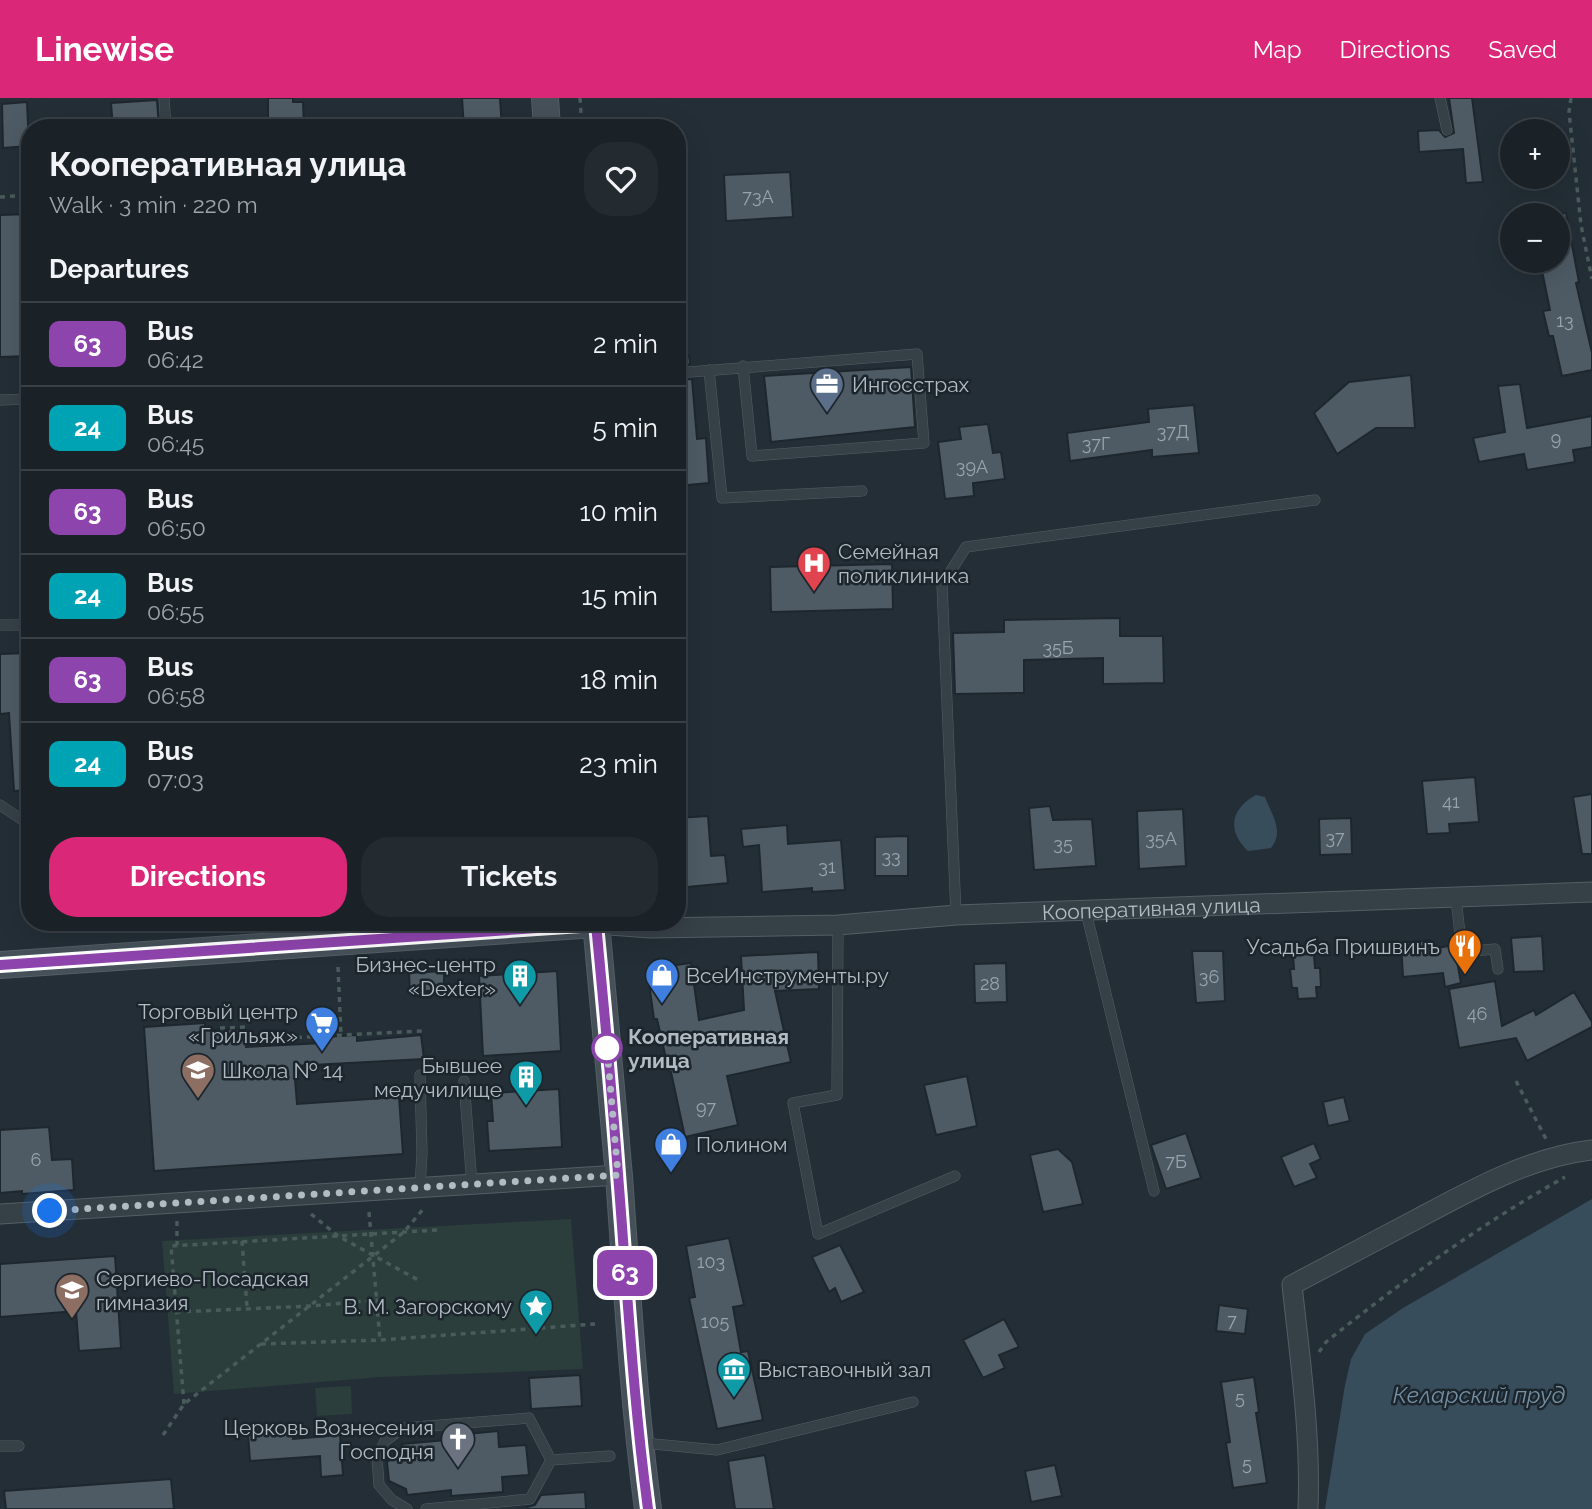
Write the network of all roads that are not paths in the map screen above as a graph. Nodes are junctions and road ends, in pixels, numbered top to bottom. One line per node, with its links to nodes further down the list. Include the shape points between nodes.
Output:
1 (164, 98): 4 (lane)
2 (545, 98): 5 (main road)
3 (1440, 98): 6 (lane)
4 (165, 119)
5 (546, 119)
6 (1447, 130)
7 (743, 366): 7 (lane, via 917,354 924,443 752,456); 8 (lane)
8 (709, 370): 9 (lane); 12 (lane, via 722,498)
9 (686, 372)
10 (21, 399): 11 (lane)
11 (0, 400)
12 (862, 491)
13 (1315, 500): 21 (lane, via 966,547 942,585)
14 (0, 625): 15 (lane)
15 (21, 625)
16 (0, 805): 17 (lane)
17 (21, 819)
18 (1591, 892): 19 (street, Кооперативная улица)
19 (1456, 898): 20 (street, Кооперативная улица); 27 (lane, via 1462,953 1495,949)
20 (1086, 912): 21 (street, Кооперативная улица); 35 (lane)
21 (956, 915): 22 (street, Кооперативная улица)
22 (838, 925): 23 (street, Кооперативная улица); 32 (lane, via 836,1095 793,1103 818,1234)
23 (686, 927)
24 (482, 931): 26 (main road, Кооперативная улица)
25 (597, 931): 31 (main road)
26 (0, 965)
27 (1498, 969)
28 (419, 1075): 34 (lane)
29 (464, 1081): 33 (lane)
30 (1592, 1150): 46 (street, via 1516,1171 1466,1193 1292,1285)
31 (618, 1175): 33 (street); 38 (main road)
32 (955, 1176)
33 (472, 1185): 34 (street)
34 (420, 1189): 36 (street)
35 (1154, 1191)
36 (0, 1214)
37 (913, 1402): 38 (lane, via 718,1450)
38 (639, 1443): 45 (main road)
39 (0, 1446): 40 (lane)
40 (19, 1446)
41 (610, 1456): 42 (lane)
42 (551, 1460): 43 (lane, via 529,1418 403,1428 385,1441 377,1458 379,1485); 44 (lane, via 530,1499)
43 (407, 1509)
44 (426, 1509)
45 (648, 1509)
46 (1308, 1509)

